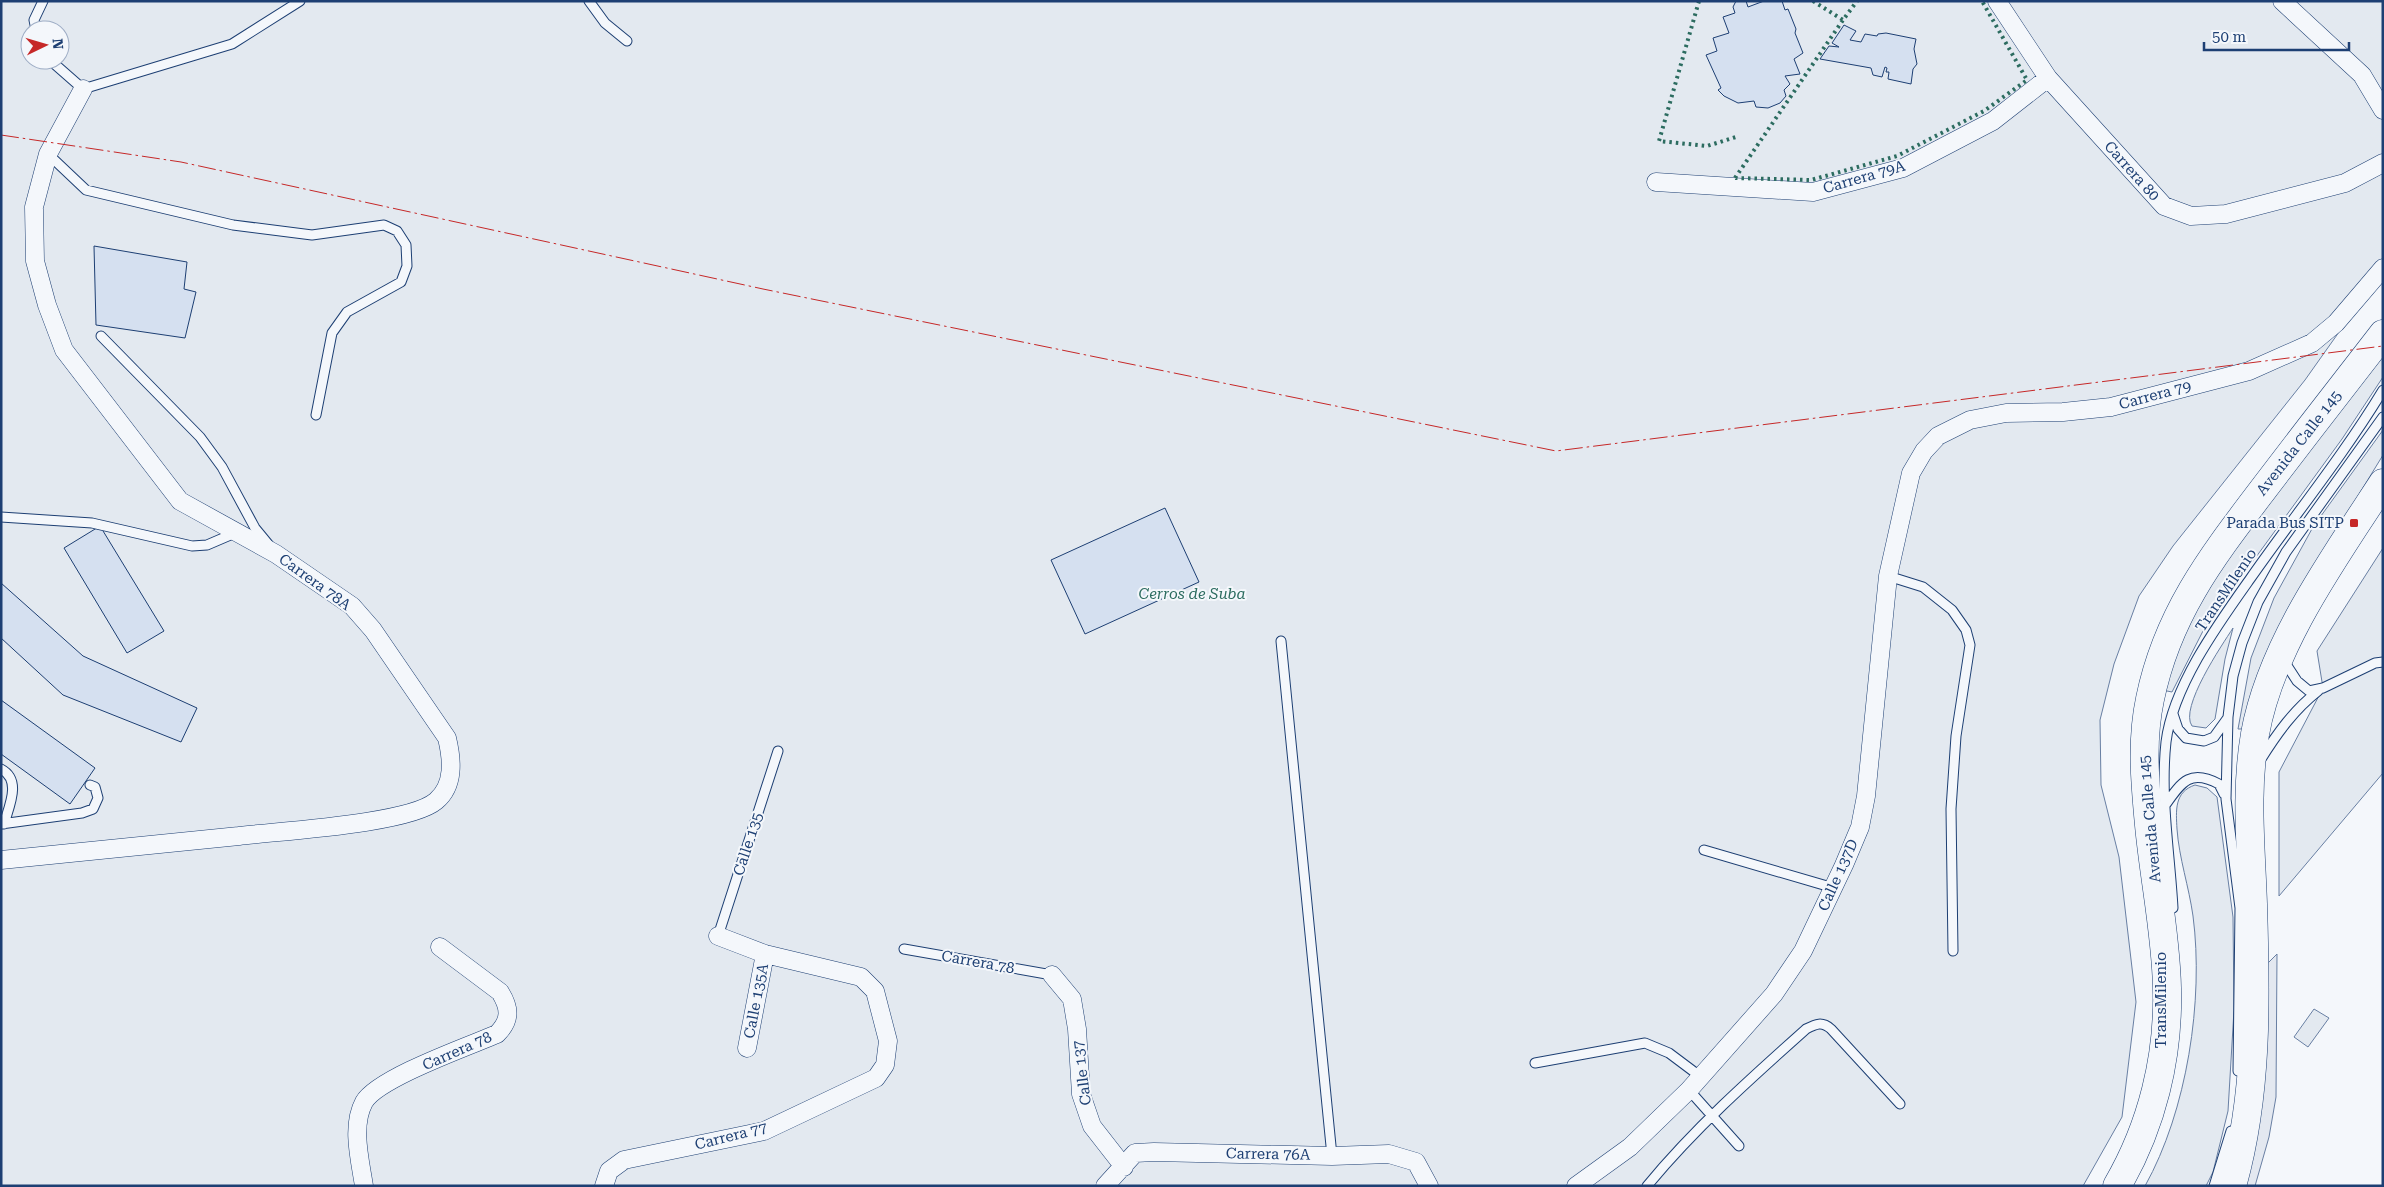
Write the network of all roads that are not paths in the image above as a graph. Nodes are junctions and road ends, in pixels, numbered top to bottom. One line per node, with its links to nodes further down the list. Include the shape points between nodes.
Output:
1 (42, 1): 6 (lane)
2 (300, 1): 10 (lane, via 232,44)
3 (589, 1): 7 (lane, via 605,23)
4 (1997, 1): 9 (street, Carrera 80)
5 (2282, 1): 11 (street, via 2362,75)
6 (34, 20)
7 (626, 41)
8 (61, 70): 10 (lane)
9 (2048, 78): 13 (street, Carrera 80, via 2164,206 2191,216 2226,214 2345,183); 14 (street, Carrera 79A, via 1993,121 1903,168 1813,192)
10 (83, 89): 12 (street, Carrera 78A)
11 (2383, 110)
12 (48, 154): 19 (lane, via 86,190 233,225 312,235 384,225 397,231 406,245 407,266 402,282 347,312 332,333); 24 (street, Carrera 78A, via 34,207 35,261 64,350 180,501)
13 (2383, 163)
14 (1656, 182)
15 (2383, 268): 21 (street, Carrera 79, via 2336,323 2312,343 2287,355 2249,371 2111,407 2006,413 1970,420 1938,436)
16 (2383, 334): 69 (main road, Avenida Calle 145, via 2228,535 2180,608 2167,637 2149,701 2144,754 2167,986 2165,1049 2141,1138)
17 (101, 336): 25 (lane, via 200,436 222,467 255,528)
18 (2383, 390): 31 (lane, TransMilenio, via 2216,626 2188,676)
19 (316, 415)
20 (2383, 417): 32 (lane, TransMilenio, via 2286,552 2258,602 2233,676)
21 (1911, 473): 26 (street, Calle 137D)
22 (2383, 483): 28 (main road, via 2330,566)
23 (1, 517): 24 (lane, via 92,523 192,546 207,545)
24 (235, 533): 25 (street, Carrera 78A)
25 (276, 554): 41 (street, Carrera 78A, via 352,606 373,630 447,738 452,758 449,782 436,800 416,812 326,827)
26 (1888, 576): 42 (street, Calle 137D, via 1866,796 1860,827); 47 (lane, via 1924,586 1952,610 1966,630 1970,645 1956,736 1951,809)
27 (1281, 642): 60 (lane)
28 (2281, 654): 30 (lane, via 2290,672 2305,689); 35 (main road, via 2268,683)
29 (2383, 662): 30 (lane)
30 (2322, 688): 35 (lane, via 2280,728)
31 (2173, 714): 32 (lane, TransMilenio, via 2178,729 2186,738 2204,741 2214,737); 38 (lane, TransMilenio, via 2166,742)
32 (2228, 717): 37 (lane, TransMilenio)
33 (778, 751): 44 (lane, Calle 135)
34 (1, 769): 39 (lane, via 8,772 13,792)
35 (2249, 777): 72 (main road, via 2254,956 2252,1074 2248,1119)
36 (90, 785): 39 (lane, via 95,787 98,798 94,809)
37 (2226, 799): 38 (lane, TransMilenio, via 2220,784 2208,778 2193,777 2181,783); 54 (lane, TransMilenio, via 2240,908)
38 (2166, 804): 43 (lane, TransMilenio)
39 (2, 824)
40 (1704, 850): 42 (lane)
41 (1, 860)
42 (1834, 888): 55 (street, Calle 137D, via 1803,951 1774,994)
43 (2173, 919)
44 (718, 936): 48 (street)
45 (440, 947): 64 (street, Carrera 78, via 500,992 507,1002 509,1015 497,1034 392,1080 365,1102 357,1139)
46 (904, 949): 50 (lane, Carrera 78)
47 (1953, 952)
48 (766, 954): 52 (street, Calle 135A); 63 (street, Carrera 77, via 861,977 875,991 888,1041 885,1065 876,1078 764,1131 624,1160)
49 (2175, 957): 51 (lane, TransMilenio)
50 (1052, 975): 62 (street, Calle 137, via 1072,999 1082,1094 1092,1126)
51 (2177, 1002)
52 (747, 1048)
53 (1535, 1063): 55 (lane, via 1644,1043 1669,1053)
54 (2238, 1082)
55 (1695, 1084): 57 (lane); 67 (street, Calle 137D, via 1630,1147)
56 (1900, 1104): 57 (lane, via 1831,1029 1825,1024 1817,1024 1806,1028)
57 (1711, 1115): 59 (lane); 68 (lane)
58 (2232, 1124): 71 (lane)
59 (1738, 1146)
60 (1332, 1156): 62 (street, Carrera 76A, via 1135,1153); 66 (street, Carrera 76A, via 1389,1154 1416,1162)
61 (2143, 1156): 70 (lane)
62 (1124, 1167): 65 (street, Carrera 76A)
63 (606, 1178)
64 (364, 1186)
65 (1105, 1186)
66 (1429, 1186)
67 (1576, 1186)
68 (1646, 1186)
69 (2117, 1186)
70 (2126, 1186)
71 (2214, 1186)
72 (2232, 1186)

